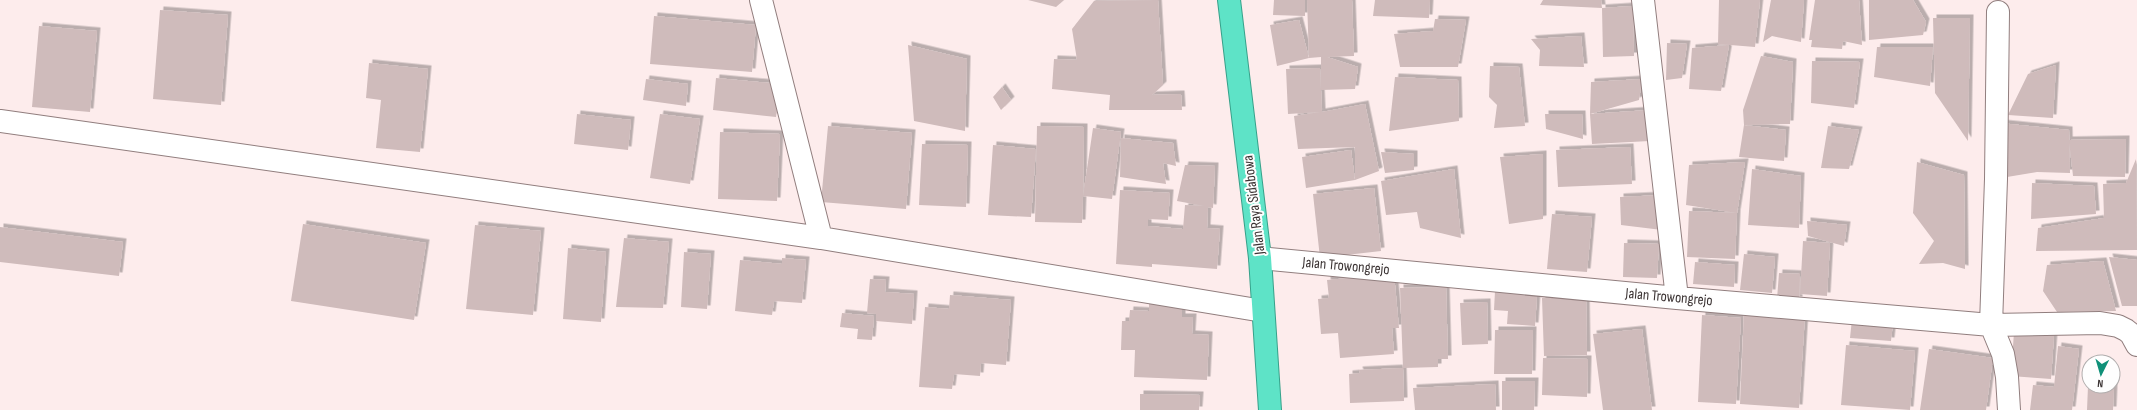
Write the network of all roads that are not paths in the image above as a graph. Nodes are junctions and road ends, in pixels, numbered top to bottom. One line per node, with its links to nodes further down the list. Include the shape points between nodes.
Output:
1 (761, 0): 6 (street)
2 (1229, 0): 7 (highway, Jalan Raya Sidabowa)
3 (1643, 0): 8 (street)
4 (1998, 12): 10 (street)
5 (0, 121): 6 (street)
6 (822, 238): 9 (street)
7 (1260, 258): 8 (street, Jalan Trowongrejo); 9 (highway, Jalan Raya Sidabowa)
8 (1677, 298): 10 (street, Jalan Trowongrejo)
9 (1263, 311): 12 (highway, Jalan Raya Sidabowa)
10 (1991, 325): 11 (street, Jalan Trowongrejo, via 2100,323 2126,330); 13 (street, via 2003,354)
11 (2137, 345)
12 (1270, 410)
13 (2009, 410)

